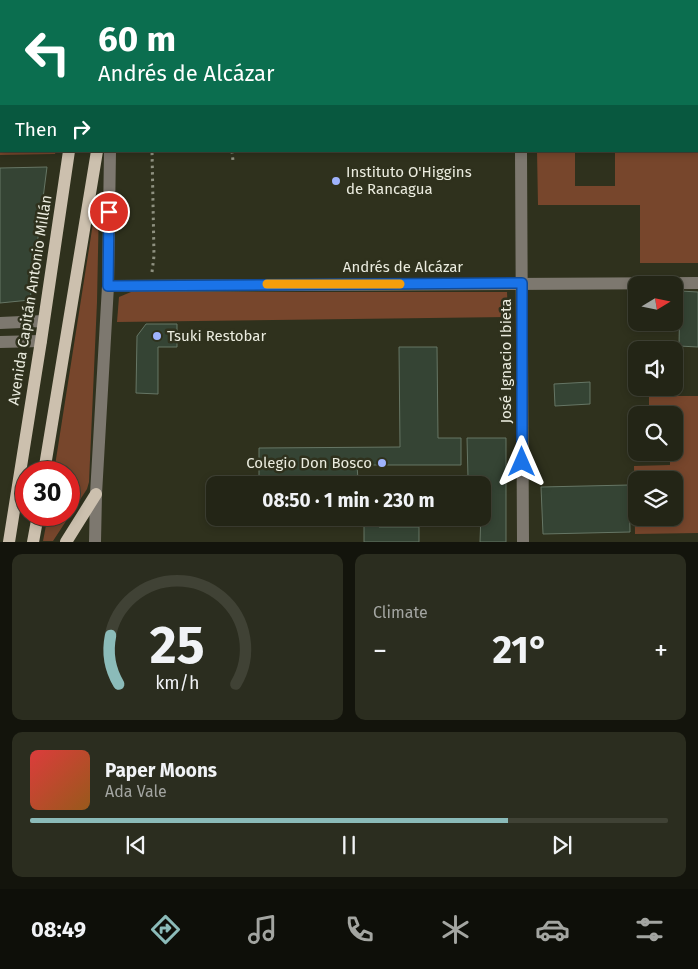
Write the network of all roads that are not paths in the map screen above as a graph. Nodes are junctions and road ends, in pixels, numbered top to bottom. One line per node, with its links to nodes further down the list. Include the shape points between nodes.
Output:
1 (69, 152): 8 (main road, Avenida Capitán Antonio Millán)
2 (97, 152): 12 (main road)
3 (110, 152): 7 (street)
4 (521, 152): 5 (street, José Ignacio Ibieta)
5 (522, 283): 6 (street, Andrés de Alcázar); 7 (street, Andrés de Alcázar); 19 (street, José Ignacio Ibieta)
6 (698, 283)
7 (108, 286): 13 (street)
8 (44, 321): 9 (street); 11 (main road, Avenida Capitán Antonio Millán)
9 (0, 323)
10 (0, 342): 11 (street)
11 (41, 342): 15 (main road, Avenida Capitán Antonio Millán)
12 (46, 461)
13 (96, 494): 17 (main road); 18 (street)
14 (36, 526): 16 (main road)
15 (9, 542)
16 (33, 542)
17 (66, 542)
18 (95, 542)
19 (523, 542)

